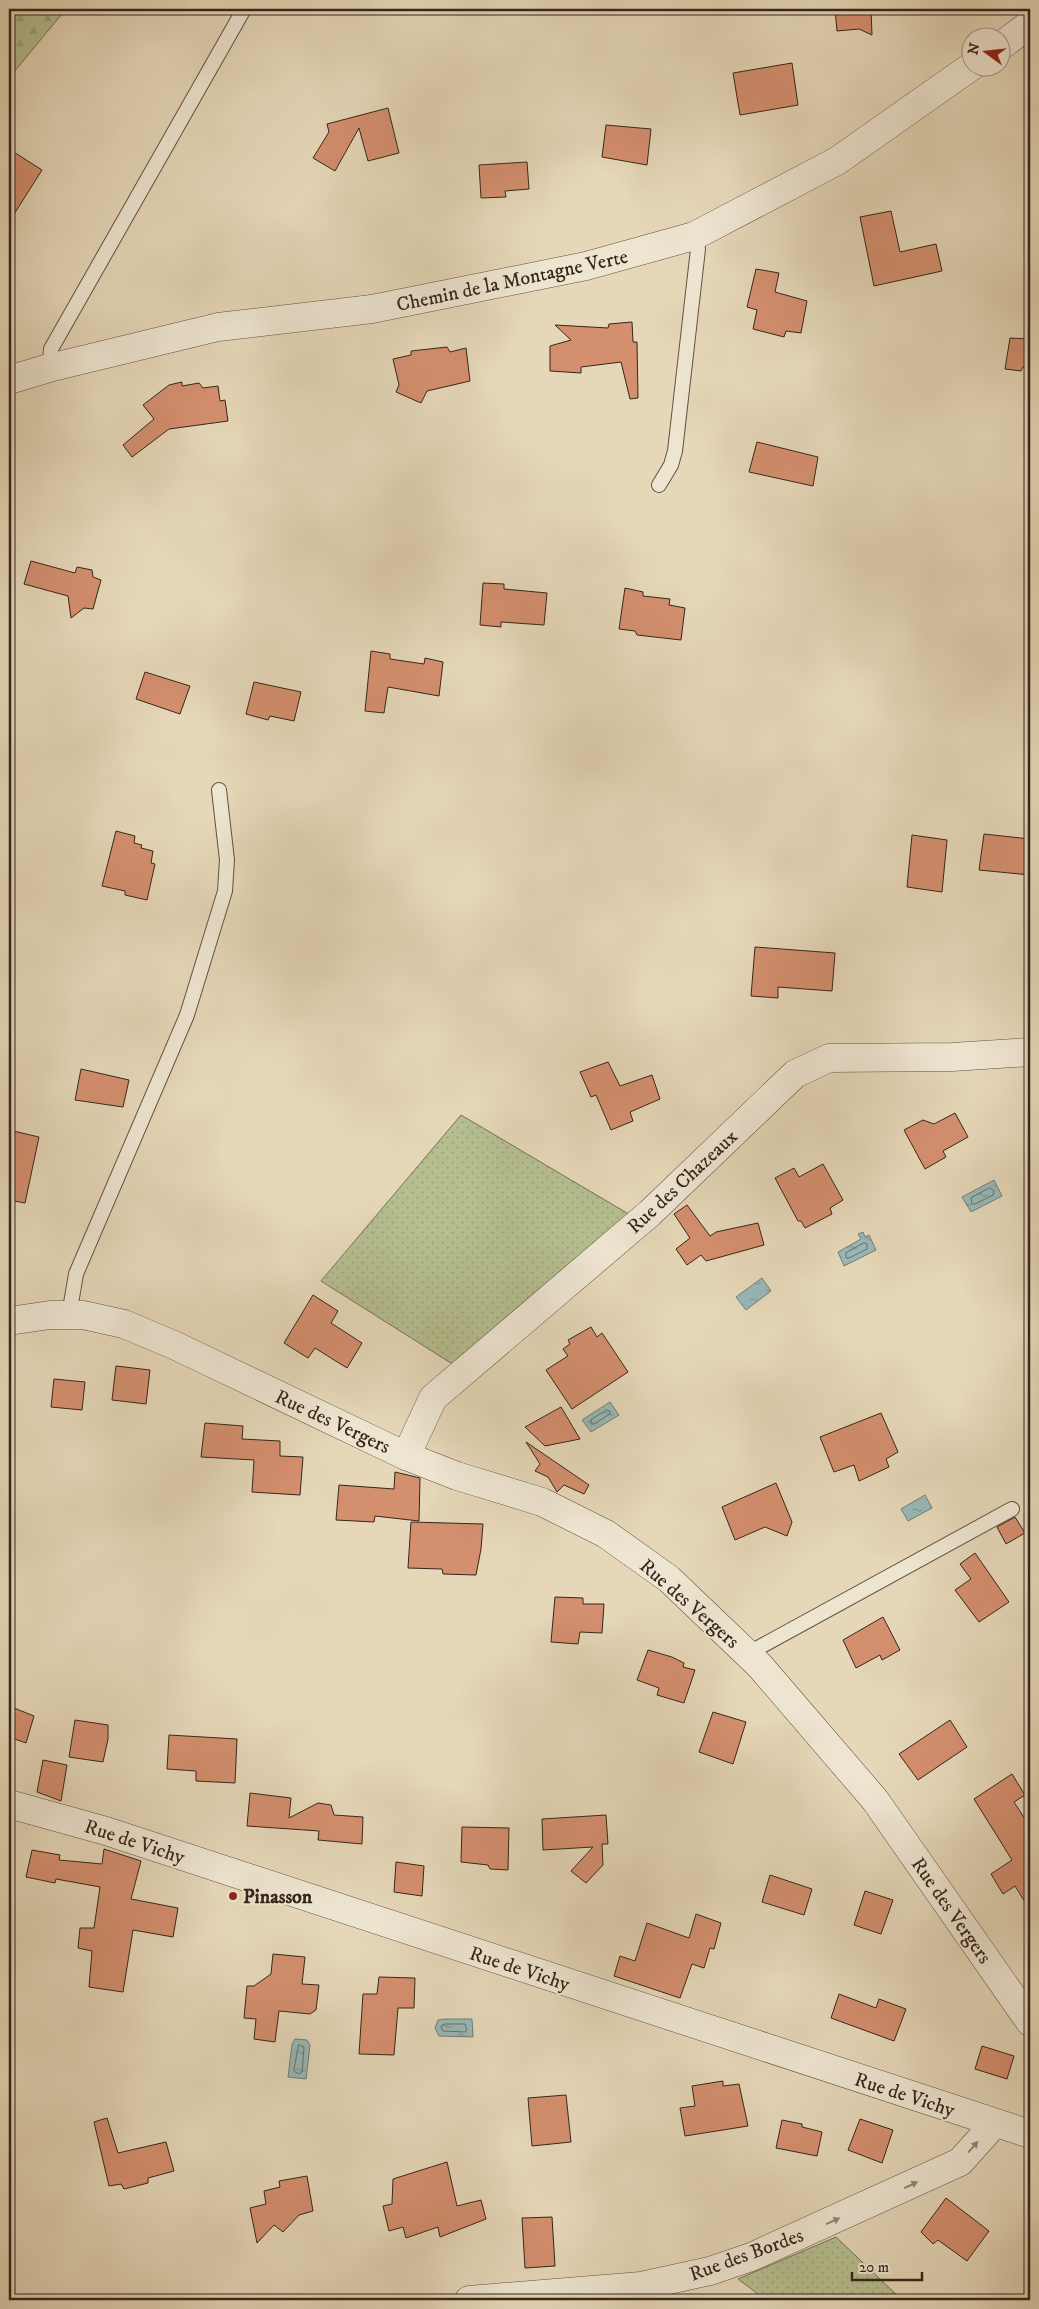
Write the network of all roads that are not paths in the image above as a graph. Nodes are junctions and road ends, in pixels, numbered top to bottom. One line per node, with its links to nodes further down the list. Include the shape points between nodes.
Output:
1 (244, 9): 6 (lane, via 51,349)
2 (1030, 24): 3 (street)
3 (1012, 38)
4 (962, 73): 5 (street, Chemin de la Montagne Verte, via 837,161)
5 (694, 236): 6 (street, Chemin de la Montagne Verte, via 586,266 372,309 218,327); 8 (lane, via 698,249 675,451)
6 (49, 368): 7 (street, Chemin de la Montagne Verte)
7 (9, 380)
8 (659, 485)
9 (219, 790): 11 (lane, via 227,860 225,891 187,1014 76,1274)
10 (1030, 1052): 13 (street, Rue des Chazeaux, via 952,1057 829,1058 795,1074 650,1213 433,1398)
11 (69, 1315): 12 (street, Rue des Vergers); 13 (street, Rue des Vergers, via 132,1328 176,1346)
12 (9, 1321)
13 (406, 1456): 15 (street, Rue des Vergers, via 457,1476 542,1502 606,1534 669,1580)
14 (1012, 1509): 15 (lane)
15 (747, 1654): 17 (street, Rue des Vergers, via 874,1800)
16 (9, 1804): 18 (street, Rue de Vichy, via 106,1831)
17 (1030, 2022)
18 (990, 2122): 19 (street, Rue de Vichy); 20 (street, Rue des Bordes, one-way to 18, via 641,2286 710,2271 751,2257 960,2162 987,2132)
19 (1030, 2134)
20 (469, 2300)

